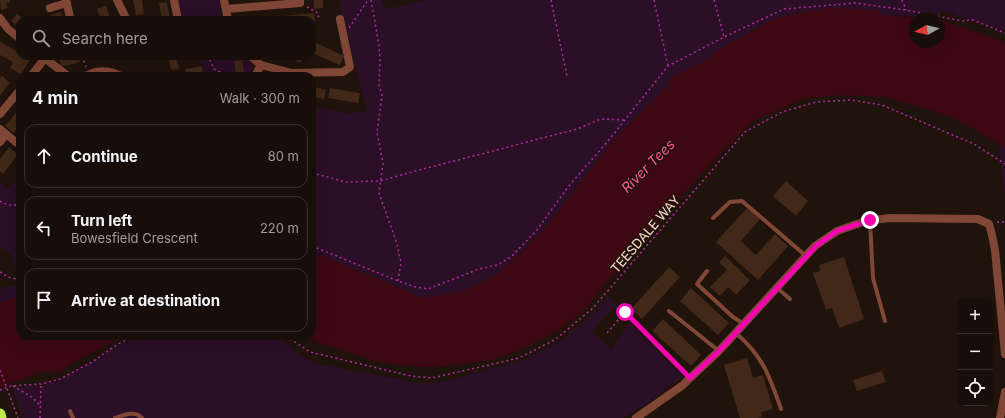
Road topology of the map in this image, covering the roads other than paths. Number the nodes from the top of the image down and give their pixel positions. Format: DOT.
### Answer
graph roads {
  1 [pos="117,0"];
  2 [pos="174,0"];
  3 [pos="224,0"];
  4 [pos="300,1"];
  5 [pos="66,2"];
  6 [pos="50,8"];
  7 [pos="226,9"];
  8 [pos="70,16"];
  9 [pos="125,16"];
  10 [pos="177,16"];
  11 [pos="227,16"];
  12 [pos="0,18"];
  13 [pos="340,19"];
  14 [pos="16,36"];
  15 [pos="42,60"];
  16 [pos="48,60"];
  17 [pos="255,60"];
  18 [pos="261,65"];
  19 [pos="34,72"];
  20 [pos="63,72"];
  21 [pos="100,72"];
  22 [pos="112,72"];
  23 [pos="257,72"];
  24 [pos="288,72"];
  25 [pos="316,73"];
  26 [pos="16,95"];
  27 [pos="0,114"];
  28 [pos="3,132"];
  29 [pos="0,142"];
  30 [pos="16,142"];
  31 [pos="713,218"];
  32 [pos="870,220"];
  33 [pos="806,256"];
  34 [pos="707,271"];
  35 [pos="777,288"];
  36 [pos="790,299"];
  37 [pos="670,311"];
  38 [pos="885,321"];
  39 [pos="744,324"];
  40 [pos="735,333"];
  41 [pos="719,351"];
  42 [pos="1005,354"];
  43 [pos="1005,392"];
  44 [pos="781,409"];
  45 [pos="70,411"];
  46 [pos="0,414"];
  47 [pos="2,418"];
  48 [pos="73,418"];
  49 [pos="115,418"];
  50 [pos="142,418"];
  51 [pos="636,418"];
  52 [pos="1000,418"];
  1 -- 9 [label="street"];
  2 -- 10 [label="street"];
  3 -- 7 [label="street"];
  4 -- 7 [label="street"];
  5 -- 6 [label="street"];
  5 -- 8 [label="street"];
  7 -- 11 [label="street"];
  12 -- 14 [label="street"];
  13 -- 25 [label="street"];
  15 -- 19 [label="street"];
  16 -- 20 [label="street"];
  17 -- 18 [label="street"];
  18 -- 23 [label="street"];
  18 -- 24 [label="street"];
  21 -- 22 [label="street"];
  26 -- 27 [label="street"];
  28 -- 29 [label="street"];
  28 -- 30 [label="street"];
  31 -- 33 [label="lane"];
  32 -- 33 [label="street"];
  32 -- 38 [label="lane"];
  32 -- 42 [label="street"];
  33 -- 35 [label="street"];
  34 -- 39 [label="lane"];
  35 -- 36 [label="lane"];
  35 -- 39 [label="street"];
  37 -- 41 [label="lane"];
  39 -- 40 [label="street"];
  40 -- 41 [label="street"];
  40 -- 44 [label="lane"];
  41 -- 51 [label="street"];
  43 -- 52 [label="street"];
  45 -- 48 [label="lane"];
  46 -- 47 [label="highway"];
  49 -- 50 [label="lane"];
}
